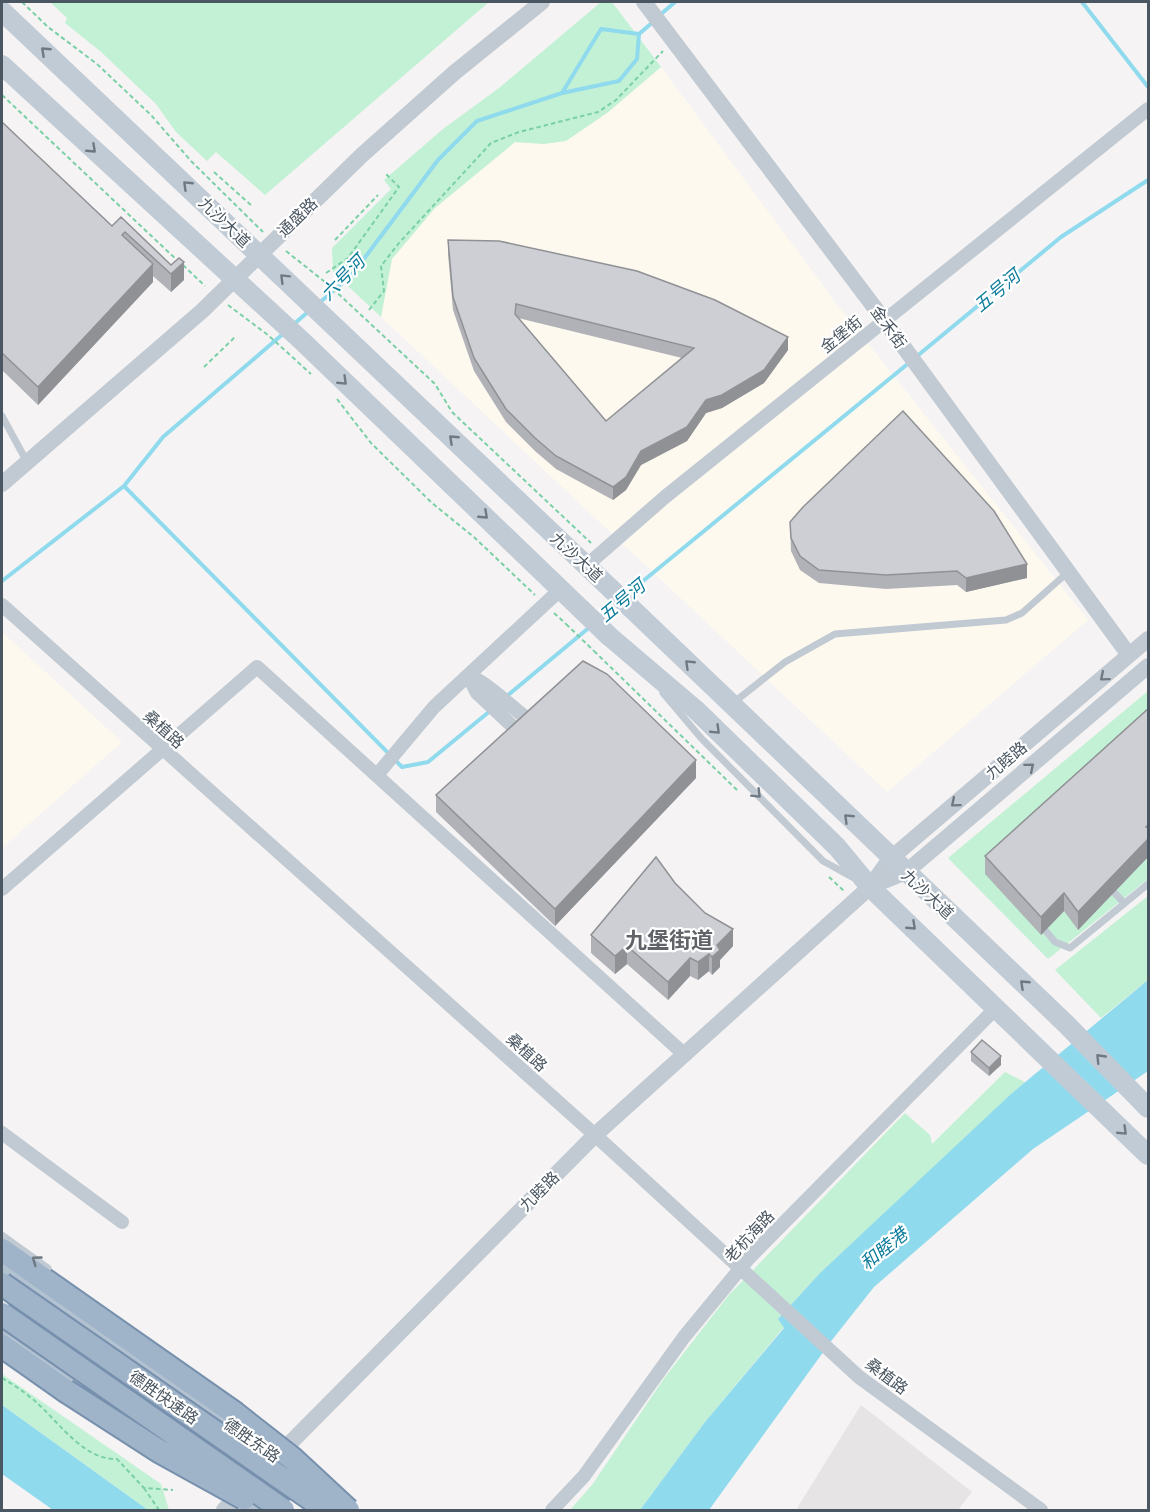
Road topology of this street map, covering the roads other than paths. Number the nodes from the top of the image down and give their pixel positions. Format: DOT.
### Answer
graph roads {
  1 [pos="542,2"];
  2 [pos="647,5"];
  3 [pos="2,11"];
  4 [pos="2,65"];
  5 [pos="1145,112"];
  6 [pos="266,248"];
  7 [pos="233,281"];
  8 [pos="884,320"];
  9 [pos="2,416"];
  10 [pos="27,462"];
  11 [pos="2,484"];
  12 [pos="586,566"];
  13 [pos="1068,573"];
  14 [pos="561,589"];
  15 [pos="2,605"];
  16 [pos="1149,639"];
  17 [pos="1129,655"];
  18 [pos="1149,666"];
  19 [pos="468,675"];
  20 [pos="731,705"];
  21 [pos="505,710"];
  22 [pos="568,734"];
  23 [pos="554,740"];
  24 [pos="162,749"];
  25 [pos="541,758"];
  26 [pos="532,774"];
  27 [pos="377,775"];
  28 [pos="890,859"];
  29 [pos="906,872"];
  30 [pos="1149,884"];
  31 [pos="870,886"];
  32 [pos="2,889"];
  33 [pos="1111,889"];
  34 [pos="1124,903"];
  35 [pos="1034,916"];
  36 [pos="997,1007"];
  37 [pos="685,1055"];
  38 [pos="1149,1108"];
  39 [pos="2,1134"];
  40 [pos="595,1135"];
  41 [pos="1149,1155"];
  42 [pos="122,1222"];
  43 [pos="2,1235"];
  44 [pos="2,1250"];
  45 [pos="2,1266"];
  46 [pos="741,1268"];
  47 [pos="59,1277"];
  48 [pos="2,1284"];
  49 [pos="2,1314"];
  50 [pos="2,1331"];
  51 [pos="136,1333"];
  52 [pos="2,1346"];
  53 [pos="275,1456"];
  54 [pos="237,1506"];
  55 [pos="258,1510"];
  56 [pos="267,1510"];
  57 [pos="284,1510"];
  58 [pos="327,1510"];
  59 [pos="348,1510"];
  60 [pos="354,1510"];
  61 [pos="552,1510"];
  62 [pos="1041,1510"];
  1 -- 6 [label="street, 通盛路"];
  2 -- 8 [label="street, 金禾街"];
  6 -- 3 [label="main road, 九沙大道, one-way"];
  4 -- 7 [label="main road, 九沙大道, one-way"];
  5 -- 8 [label="street, 金堡街"];
  6 -- 7 [label="street, 通盛路"];
  12 -- 6 [label="main road, 九沙大道, one-way"];
  7 -- 10 [label="street, 通盛路"];
  7 -- 14 [label="main road, 九沙大道, one-way"];
  8 -- 12 [label="street, 金堡街"];
  8 -- 13 [label="street, 金禾街"];
  9 -- 10 [label="lane"];
  10 -- 11 [label="street, 通盛路"];
  20 -- 12 [label="main road, 九沙大道, one-way, bridge"];
  13 -- 17 [label="street, 金禾街"];
  13 -- 20 [label="lane"];
  14 -- 19 [label="street"];
  14 -- 31 [label="main road, 九沙大道, one-way, bridge"];
  15 -- 24 [label="street, 桑植路"];
  16 -- 17 [label="street, 九睦路"];
  17 -- 28 [label="street, 九睦路, one-way"];
  29 -- 18 [label="street, 九睦路, one-way"];
  19 -- 21 [label="street"];
  19 -- 27 [label="street"];
  28 -- 20 [label="main road, 九沙大道, one-way"];
  21 -- 23 [label="street"];
  21 -- 25 [label="street"];
  22 -- 23 [label="street"];
  23 -- 25 [label="street"];
  24 -- 27 [label="street"];
  24 -- 32 [label="street"];
  24 -- 40 [label="street, 桑植路"];
  25 -- 26 [label="street"];
  27 -- 37 [label="street"];
  28 -- 29 [label="main road, 九沙大道"];
  28 -- 31 [label="street, 九睦路"];
  29 -- 31 [label="street, 九睦路"];
  38 -- 29 [label="main road, 九沙大道, one-way"];
  30 -- 34 [label="lane"];
  31 -- 36 [label="main road, 九沙大道, one-way"];
  31 -- 37 [label="street, 九睦路"];
  33 -- 34 [label="lane"];
  34 -- 35 [label="lane"];
  36 -- 41 [label="main road, 九沙大道, one-way"];
  36 -- 46 [label="street, 老杭海路"];
  37 -- 40 [label="street, 九睦路"];
  39 -- 42 [label="street"];
  40 -- 46 [label="street, 桑植路"];
  40 -- 53 [label="street, 九睦路"];
  47 -- 43 [label="lane, one-way"];
  44 -- 59 [label="highway, bridge"];
  45 -- 53 [label="main road, 德胜东路"];
  46 -- 61 [label="street, 老杭海路"];
  46 -- 62 [label="street, 桑植路"];
  48 -- 58 [label="highway, 德胜快速路, bridge"];
  49 -- 57 [label="highway, 德胜快速路, bridge"];
  50 -- 54 [label="main road"];
  51 -- 53 [label="lane"];
  52 -- 56 [label="highway, bridge"];
  53 -- 54 [label="street, 九睦路"];
  53 -- 60 [label="main road, 德胜东路"];
  54 -- 55 [label="main road"];
}
